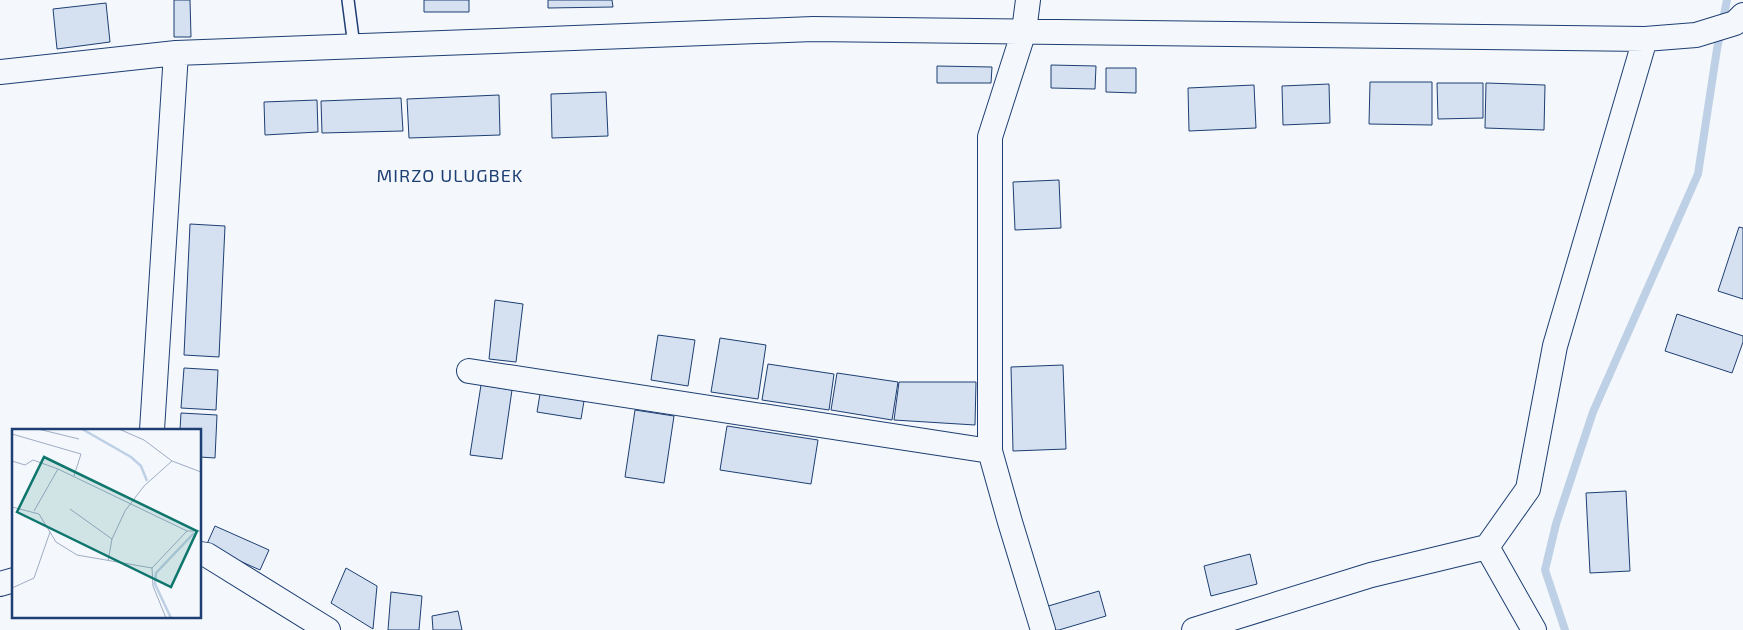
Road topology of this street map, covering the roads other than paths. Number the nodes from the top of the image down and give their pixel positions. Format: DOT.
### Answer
graph roads {
  1 [pos="348,0"];
  2 [pos="1028,0"];
  3 [pos="1739,19"];
  4 [pos="1024,31"];
  5 [pos="1645,38"];
  6 [pos="354,46"];
  7 [pos="176,53"];
  8 [pos="0,72"];
  9 [pos="469,371"];
  10 [pos="152,429"];
  11 [pos="990,450"];
  12 [pos="1487,547"];
  13 [pos="201,554"];
  14 [pos="328,630"];
  15 [pos="1043,630"];
  16 [pos="1194,630"];
  17 [pos="1534,630"];
  1 -- 6 [label="lane"];
  2 -- 4 [label="street"];
  3 -- 5 [label="street"];
  4 -- 5 [label="street"];
  4 -- 6 [label="street"];
  4 -- 11 [label="street"];
  5 -- 12 [label="street"];
  6 -- 7 [label="street"];
  7 -- 8 [label="street"];
  7 -- 10 [label="street"];
  9 -- 11 [label="street"];
  11 -- 15 [label="street"];
  12 -- 16 [label="street"];
  12 -- 17 [label="street"];
  13 -- 14 [label="street"];
}
